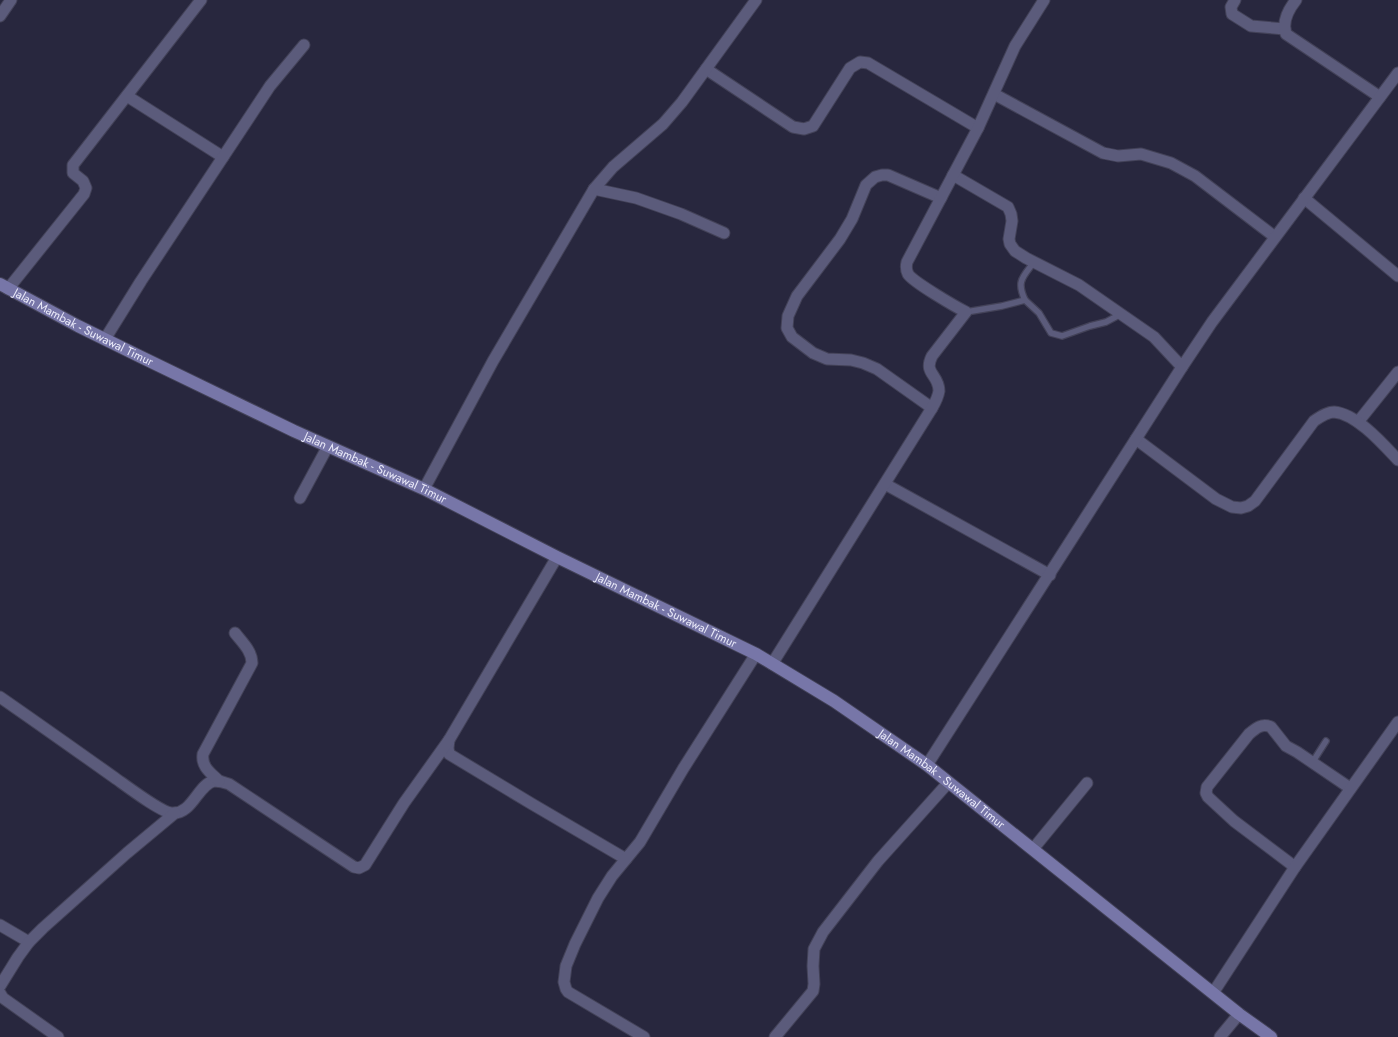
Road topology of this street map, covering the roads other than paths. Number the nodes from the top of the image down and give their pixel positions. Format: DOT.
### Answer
graph roads {
  1 [pos="11,0"];
  2 [pos="201,0"];
  3 [pos="756,0"];
  4 [pos="1044,0"];
  5 [pos="1235,0"];
  6 [pos="1296,0"];
  7 [pos="0,16"];
  8 [pos="1285,29"];
  9 [pos="304,44"];
  10 [pos="706,69"];
  11 [pos="1398,73"];
  12 [pos="994,94"];
  13 [pos="127,96"];
  14 [pos="1380,96"];
  15 [pos="978,128"];
  16 [pos="223,157"];
  17 [pos="953,175"];
  18 [pos="594,189"];
  19 [pos="941,198"];
  20 [pos="1304,198"];
  21 [pos="724,233"];
  22 [pos="1275,237"];
  23 [pos="1034,262"];
  24 [pos="1398,276"];
  25 [pos="4,286"];
  26 [pos="1025,300"];
  27 [pos="966,312"];
  28 [pos="1121,314"];
  29 [pos="104,339"];
  30 [pos="1182,367"];
  31 [pos="1398,372"];
  32 [pos="932,408"];
  33 [pos="1358,422"];
  34 [pos="1136,439"];
  35 [pos="328,446"];
  36 [pos="1398,460"];
  37 [pos="885,484"];
  38 [pos="424,489"];
  39 [pos="300,498"];
  40 [pos="557,557"];
  41 [pos="1050,575"];
  42 [pos="235,633"];
  43 [pos="756,654"];
  44 [pos="772,664"];
  45 [pos="0,698"];
  46 [pos="1398,722"];
  47 [pos="449,740"];
  48 [pos="1326,741"];
  49 [pos="1312,762"];
  50 [pos="927,765"];
  51 [pos="218,781"];
  52 [pos="948,782"];
  53 [pos="1087,782"];
  54 [pos="1350,788"];
  55 [pos="175,814"];
  56 [pos="1033,848"];
  57 [pos="626,859"];
  58 [pos="1295,867"];
  59 [pos="0,925"];
  60 [pos="29,942"];
  61 [pos="0,986"];
  62 [pos="0,993"];
  63 [pos="1213,993"];
  64 [pos="1239,1014"];
  65 [pos="58,1037"];
  66 [pos="644,1037"];
  67 [pos="775,1037"];
  68 [pos="1220,1037"];
  69 [pos="1271,1037"];
  1 -- 7 [label="street"];
  2 -- 13 [label="street"];
  3 -- 10 [label="street"];
  4 -- 12 [label="street"];
  5 -- 8 [label="street"];
  6 -- 8 [label="street"];
  8 -- 14 [label="street"];
  9 -- 16 [label="street"];
  10 -- 15 [label="street"];
  10 -- 18 [label="street"];
  11 -- 14 [label="street"];
  12 -- 15 [label="street"];
  12 -- 22 [label="street"];
  13 -- 16 [label="street"];
  13 -- 25 [label="street"];
  14 -- 20 [label="street"];
  15 -- 17 [label="street"];
  16 -- 29 [label="street"];
  17 -- 19 [label="street"];
  17 -- 23 [label="street"];
  18 -- 21 [label="street"];
  18 -- 38 [label="street"];
  19 -- 27 [label="street"];
  19 -- 32 [label="street"];
  20 -- 22 [label="street"];
  20 -- 24 [label="street"];
  22 -- 30 [label="street"];
  23 -- 26 [label="lane"];
  23 -- 28 [label="street"];
  25 -- 29 [label="street, Jalan Mambak - Suwawal Timur"];
  26 -- 27 [label="lane"];
  26 -- 28 [label="lane"];
  27 -- 32 [label="street"];
  28 -- 30 [label="street"];
  29 -- 35 [label="street, Jalan Mambak - Suwawal Timur"];
  30 -- 34 [label="street"];
  31 -- 33 [label="street"];
  32 -- 37 [label="street"];
  33 -- 34 [label="street"];
  33 -- 36 [label="street"];
  34 -- 41 [label="street"];
  35 -- 38 [label="street, Jalan Mambak - Suwawal Timur"];
  35 -- 39 [label="street"];
  37 -- 41 [label="street"];
  37 -- 44 [label="street"];
  38 -- 40 [label="street, Jalan Mambak - Suwawal Timur"];
  40 -- 43 [label="street, Jalan Mambak - Suwawal Timur"];
  40 -- 47 [label="street"];
  41 -- 50 [label="street"];
  42 -- 51 [label="street"];
  43 -- 44 [label="street, Jalan Mambak - Suwawal Timur"];
  43 -- 57 [label="street"];
  44 -- 50 [label="street, Jalan Mambak - Suwawal Timur"];
  45 -- 55 [label="street"];
  46 -- 54 [label="street"];
  47 -- 51 [label="street"];
  47 -- 57 [label="street"];
  48 -- 49 [label="lane"];
  49 -- 54 [label="street"];
  49 -- 58 [label="street"];
  50 -- 52 [label="street, Jalan Mambak - Suwawal Timur"];
  51 -- 55 [label="street"];
  52 -- 56 [label="street, Jalan Mambak - Suwawal Timur"];
  52 -- 67 [label="street"];
  53 -- 56 [label="street"];
  54 -- 58 [label="street"];
  55 -- 60 [label="street"];
  56 -- 63 [label="street, Jalan Mambak - Suwawal Timur"];
  57 -- 66 [label="street"];
  58 -- 63 [label="street"];
  59 -- 60 [label="street"];
  60 -- 61 [label="street"];
  62 -- 65 [label="street"];
  63 -- 64 [label="street, Jalan Mambak - Suwawal Timur"];
  64 -- 68 [label="street"];
  64 -- 69 [label="street, Jalan Mambak - Suwawal Timur"];
}
